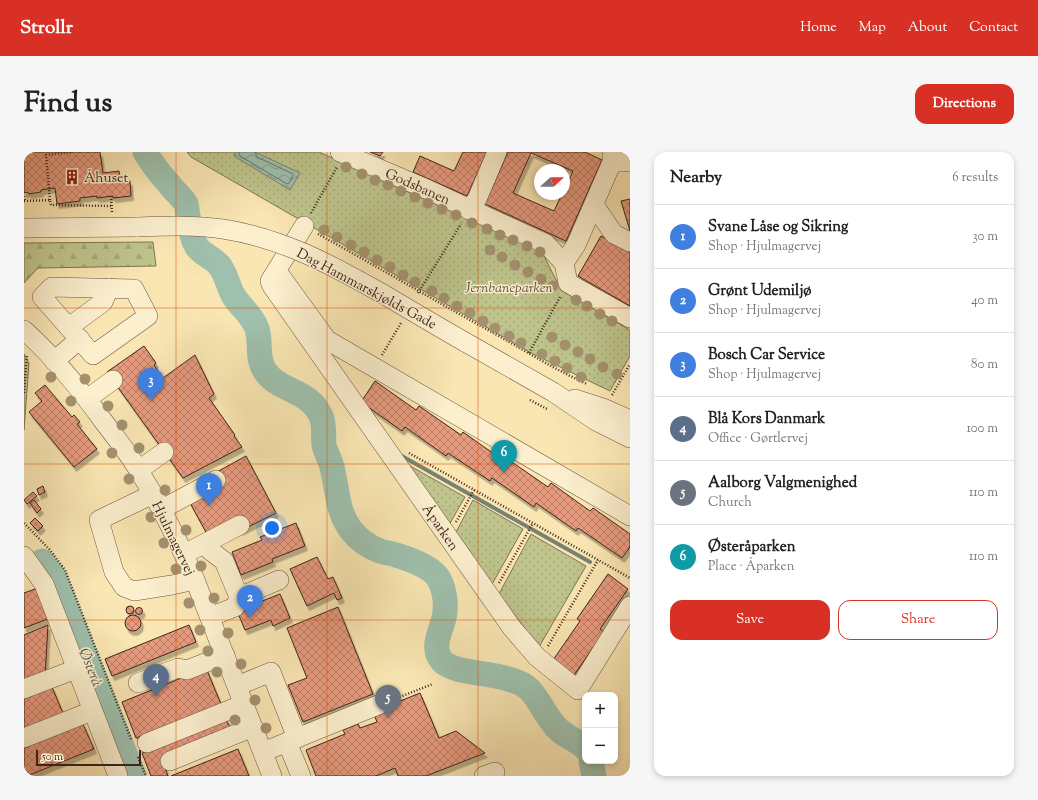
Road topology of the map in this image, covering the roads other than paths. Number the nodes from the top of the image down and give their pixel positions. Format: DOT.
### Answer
graph roads {
  1 [pos="497,152"];
  2 [pos="343,153"];
  3 [pos="618,158"];
  4 [pos="594,205"];
  5 [pos="469,210"];
  6 [pos="304,226"];
  7 [pos="24,228"];
  8 [pos="630,242"];
  9 [pos="564,263"];
  10 [pos="277,271"];
  11 [pos="109,288"];
  12 [pos="630,318"];
  13 [pos="74,333"];
  14 [pos="28,334"];
  15 [pos="54,361"];
  16 [pos="113,380"];
  17 [pos="553,392"];
  18 [pos="87,399"];
  19 [pos="630,420"];
  20 [pos="630,438"];
  21 [pos="164,452"];
  22 [pos="139,470"];
  23 [pos="216,480"];
  24 [pos="158,501"];
  25 [pos="630,516"];
  26 [pos="240,525"];
  27 [pos="203,545"];
  28 [pos="184,554"];
  29 [pos="24,556"];
  30 [pos="195,580"];
  31 [pos="279,580"];
  32 [pos="239,597"];
  33 [pos="630,606"];
  34 [pos="210,617"];
  35 [pos="225,655"];
  36 [pos="76,670"];
  37 [pos="138,684"];
  38 [pos="237,686"];
  39 [pos="24,689"];
  40 [pos="383,703"];
  41 [pos="244,704"];
  42 [pos="92,712"];
  43 [pos="253,728"];
  44 [pos="24,738"];
  45 [pos="292,740"];
  46 [pos="138,746"];
  47 [pos="263,752"];
  48 [pos="170,760"];
  49 [pos="112,774"];
  50 [pos="272,776"];
  51 [pos="301,776"];
  1 -- 5 [label="street"];
  2 -- 5 [label="street, Godsbanen"];
  3 -- 4 [label="street"];
  4 -- 8 [label="street"];
  4 -- 9 [label="street"];
  5 -- 9 [label="street, Godsbanen"];
  6 -- 10 [label="street, Åparken"];
  7 -- 17 [label="street, Dag Hammarskjølds Gade, bridge"];
  9 -- 12 [label="street"];
  10 -- 25 [label="street"];
  10 -- 33 [label="street, Åparken"];
  11 -- 13 [label="street"];
  11 -- 13 [label="street"];
  11 -- 13 [label="street"];
  13 -- 15 [label="street"];
  14 -- 15 [label="street, Hjulmagervej"];
  15 -- 18 [label="street, Hjulmagervej"];
  16 -- 18 [label="street"];
  17 -- 19 [label="street, Dag Hammarskjølds Gade"];
  17 -- 20 [label="street, Dag Hammarskjølds Gade"];
  18 -- 22 [label="street, Hjulmagervej"];
  21 -- 22 [label="street"];
  22 -- 24 [label="street, Hjulmagervej"];
  23 -- 24 [label="street"];
  24 -- 28 [label="street, Hjulmagervej"];
  24 -- 30 [label="street"];
  26 -- 27 [label="street"];
  27 -- 28 [label="street"];
  27 -- 32 [label="street"];
  28 -- 30 [label="street, Hjulmagervej"];
  29 -- 36 [label="street"];
  30 -- 34 [label="street, Hjulmagervej"];
  31 -- 32 [label="street"];
  32 -- 34 [label="street"];
  34 -- 35 [label="street, Hjulmagervej"];
  35 -- 37 [label="street"];
  35 -- 38 [label="street, Hjulmagervej"];
  36 -- 39 [label="street"];
  36 -- 42 [label="street"];
  38 -- 41 [label="street, Hjulmagervej"];
  38 -- 45 [label="street"];
  40 -- 45 [label="street"];
  41 -- 43 [label="street, Hjulmagervej"];
  41 -- 46 [label="street"];
  42 -- 44 [label="street"];
  42 -- 49 [label="street"];
  43 -- 47 [label="street, Hjulmagervej"];
  43 -- 48 [label="street"];
  45 -- 47 [label="street"];
  45 -- 51 [label="street"];
  47 -- 50 [label="street, Hjulmagervej"];
}
